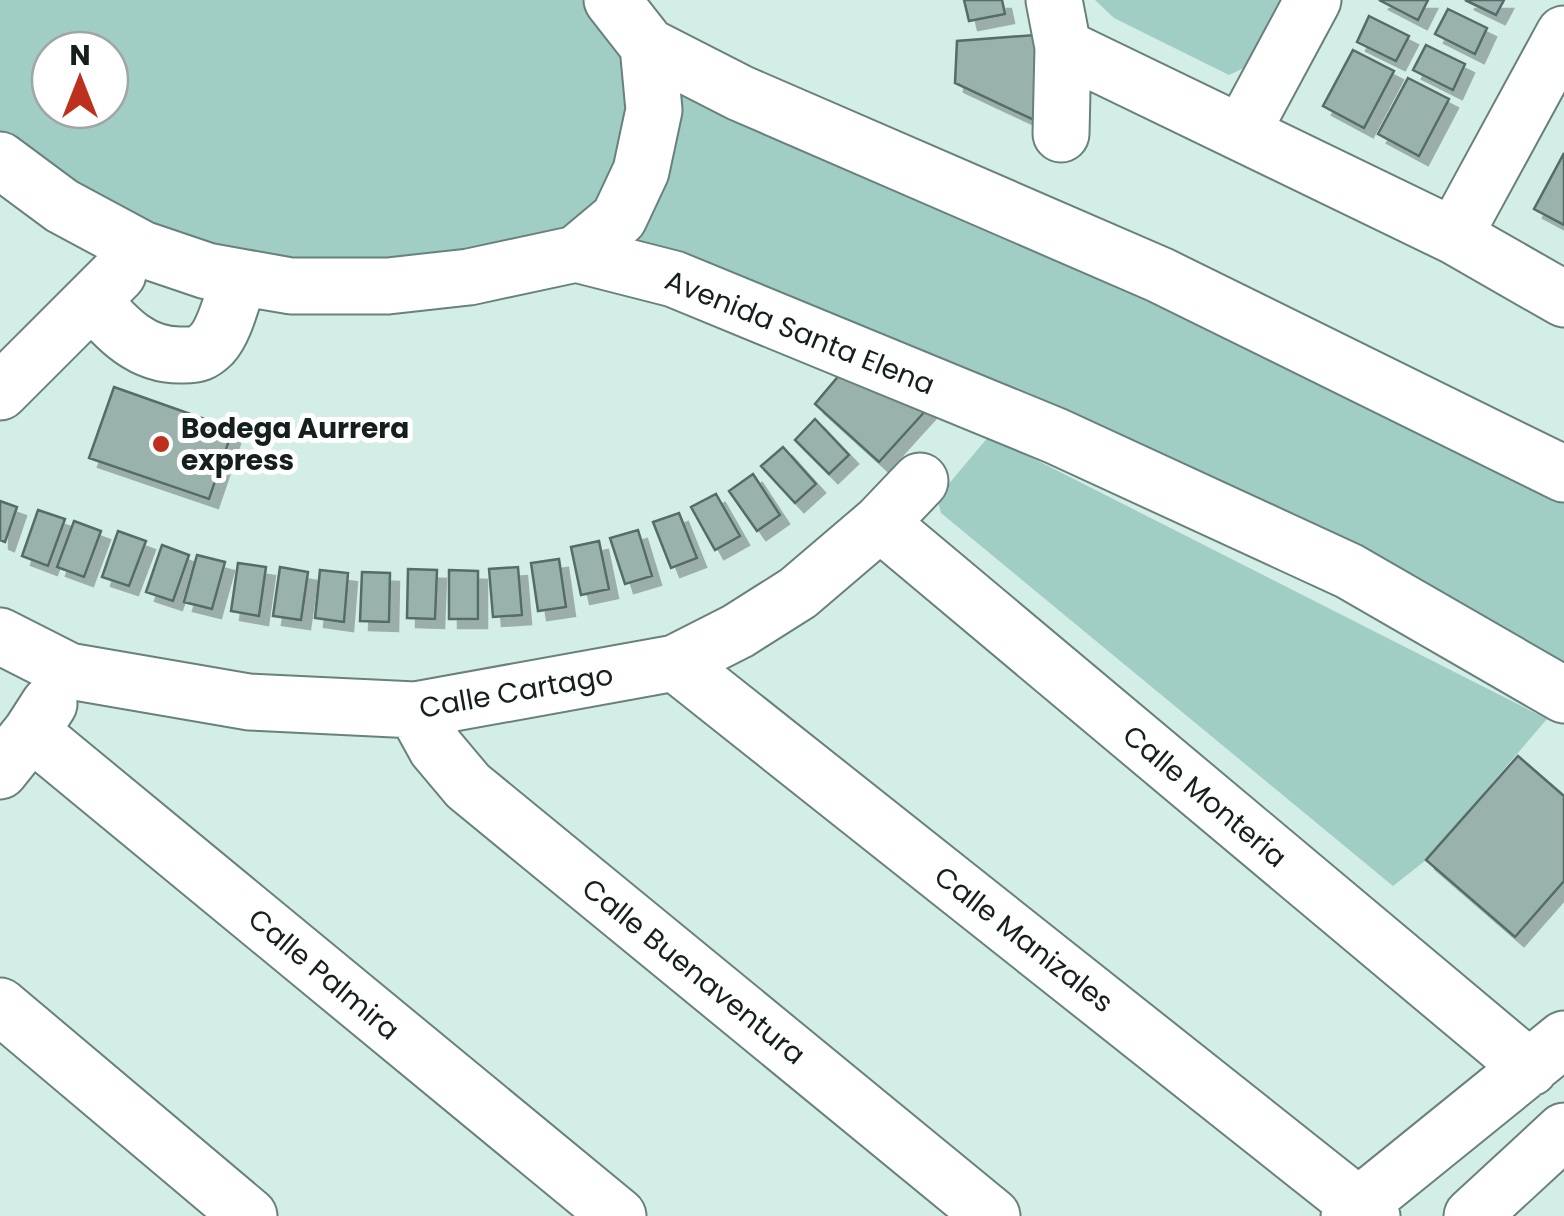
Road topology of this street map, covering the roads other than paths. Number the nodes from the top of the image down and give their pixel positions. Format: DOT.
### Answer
graph roads {
  1 [pos="612,0"];
  2 [pos="1313,0"];
  3 [pos="1058,24"];
  4 [pos="1564,34"];
  5 [pos="648,46"];
  6 [pos="1242,132"];
  7 [pos="1061,134"];
  8 [pos="0,160"];
  9 [pos="1454,236"];
  10 [pos="142,249"];
  11 [pos="576,254"];
  12 [pos="240,277"];
  13 [pos="1564,299"];
  14 [pos="92,300"];
  15 [pos="0,392"];
  16 [pos="1564,474"];
  17 [pos="920,481"];
  18 [pos="880,523"];
  19 [pos="0,636"];
  20 [pos="675,663"];
  21 [pos="69,671"];
  22 [pos="1564,695"];
  23 [pos="415,710"];
  24 [pos="16,752"];
  25 [pos="0,1006"];
  26 [pos="1547,1054"];
  27 [pos="1564,1131"];
  28 [pos="1360,1212"];
  29 [pos="249,1216"];
  30 [pos="618,1216"];
  31 [pos="992,1216"];
  32 [pos="1472,1216"];
  1 -- 5 [label="street"];
  2 -- 6 [label="street"];
  3 -- 6 [label="street"];
  3 -- 7 [label="street"];
  4 -- 9 [label="street"];
  5 -- 11 [label="street"];
  5 -- 16 [label="street"];
  6 -- 9 [label="street"];
  8 -- 10 [label="street, Avenida Santa Elena"];
  9 -- 13 [label="street"];
  10 -- 12 [label="street, Avenida Santa Elena"];
  10 -- 14 [label="street"];
  11 -- 12 [label="street, Avenida Santa Elena"];
  11 -- 22 [label="street, Avenida Santa Elena"];
  12 -- 14 [label="street"];
  14 -- 15 [label="street"];
  17 -- 18 [label="street, Calle Cartago"];
  18 -- 20 [label="street, Calle Cartago"];
  18 -- 26 [label="street, Calle Monteria"];
  19 -- 21 [label="street, Calle Cartago"];
  20 -- 23 [label="street, Calle Cartago"];
  20 -- 28 [label="street, Calle Manizales"];
  21 -- 23 [label="street, Calle Cartago"];
  21 -- 24 [label="street"];
  23 -- 31 [label="street, Calle Buenaventura"];
  24 -- 30 [label="street, Calle Palmira"];
  25 -- 29 [label="street"];
  26 -- 28 [label="street"];
  27 -- 32 [label="street"];
}
